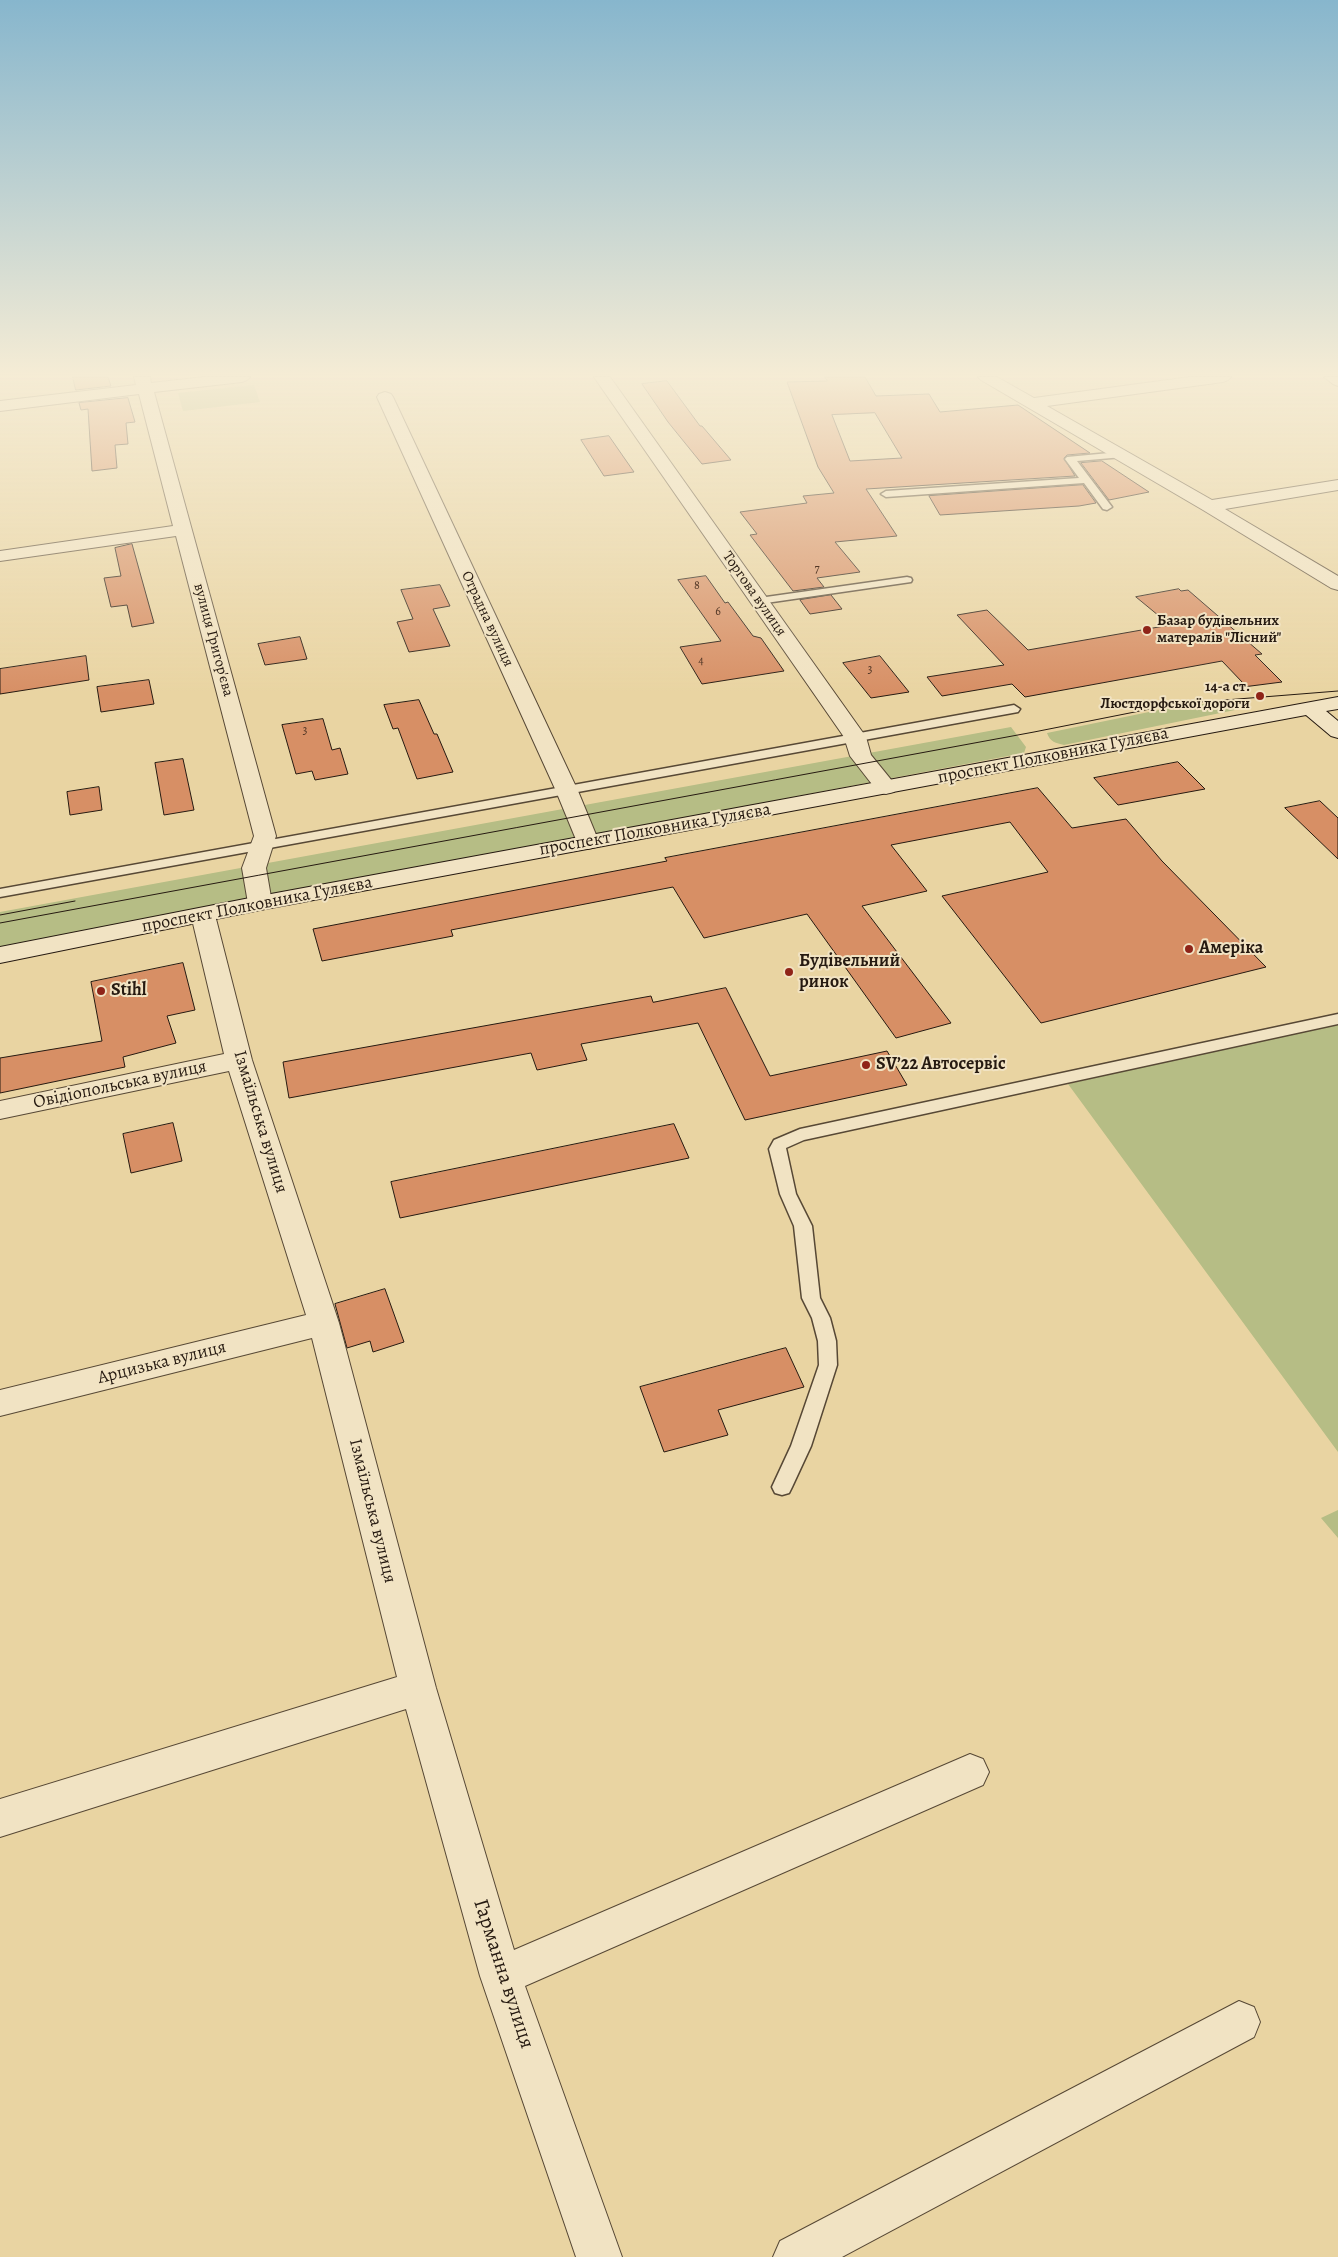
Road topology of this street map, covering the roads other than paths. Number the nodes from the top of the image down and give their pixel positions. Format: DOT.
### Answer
graph roads {
  1 [pos="170,482"];
  2 [pos="424,482"];
  3 [pos="676,482"];
  4 [pos="1054,482"];
  5 [pos="1089,482"];
  6 [pos="1167,482"];
  7 [pos="1338,485"];
  8 [pos="886,494"];
  9 [pos="1208,506"];
  10 [pos="1107,507"];
  11 [pos="183,530"];
  12 [pos="0,556"];
  13 [pos="907,580"];
  14 [pos="1338,584"];
  15 [pos="759,601"];
  16 [pos="1338,703"];
  17 [pos="1310,708"];
  18 [pos="1014,709"];
  19 [pos="1338,732"];
  20 [pos="854,737"];
  21 [pos="886,788"];
  22 [pos="567,791"];
  23 [pos="588,842"];
  24 [pos="262,846"];
  25 [pos="0,893"];
  26 [pos="260,904"];
  27 [pos="203,915"];
  28 [pos="0,955"];
  29 [pos="1338,1019"];
  30 [pos="239,1060"];
  31 [pos="0,1110"];
  32 [pos="324,1323"];
  33 [pos="0,1403"];
  34 [pos="782,1487"];
  35 [pos="418,1688"];
  36 [pos="970,1772"];
  37 [pos="0,1818"];
  38 [pos="501,1976"];
  39 [pos="1239,2022"];
  40 [pos="599,2257"];
  41 [pos="796,2257"];
  1 -- 11 [label="street, вулиця Григор'єва"];
  2 -- 22 [label="street, Отрадна вулиця"];
  3 -- 15 [label="street, Торгова вулиця"];
  4 -- 8 [label="lane"];
  5 -- 10 [label="lane"];
  6 -- 9 [label="street"];
  7 -- 9 [label="street"];
  9 -- 14 [label="street"];
  11 -- 12 [label="street"];
  11 -- 24 [label="street, вулиця Григор'єва"];
  13 -- 15 [label="lane"];
  15 -- 20 [label="street, Торгова вулиця"];
  16 -- 17 [label="street, проспект Полковника Гуляєва"];
  17 -- 19 [label="street"];
  17 -- 21 [label="street, проспект Полковника Гуляєва"];
  18 -- 20 [label="lane"];
  20 -- 21 [label="street, Торгова вулиця"];
  20 -- 22 [label="lane"];
  21 -- 23 [label="street, проспект Полковника Гуляєва"];
  22 -- 23 [label="street, Отрадна вулиця"];
  22 -- 24 [label="lane"];
  23 -- 26 [label="street, проспект Полковника Гуляєва"];
  24 -- 25 [label="lane"];
  24 -- 26 [label="street, вулиця Григор'єва"];
  26 -- 27 [label="street, проспект Полковника Гуляєва"];
  27 -- 28 [label="street, проспект Полковника Гуляєва"];
  27 -- 30 [label="street, Ізмаїльська вулиця"];
  29 -- 34 [label="lane"];
  30 -- 31 [label="street, Овідіопольська вулиця"];
  30 -- 32 [label="street, Ізмаїльська вулиця"];
  32 -- 33 [label="street, Арцизька вулиця"];
  32 -- 35 [label="street, Ізмаїльська вулиця"];
  35 -- 37 [label="street"];
  35 -- 38 [label="street, Гарманна вулиця"];
  36 -- 38 [label="street"];
  38 -- 40 [label="street, Гарманна вулиця"];
  39 -- 41 [label="street"];
}
